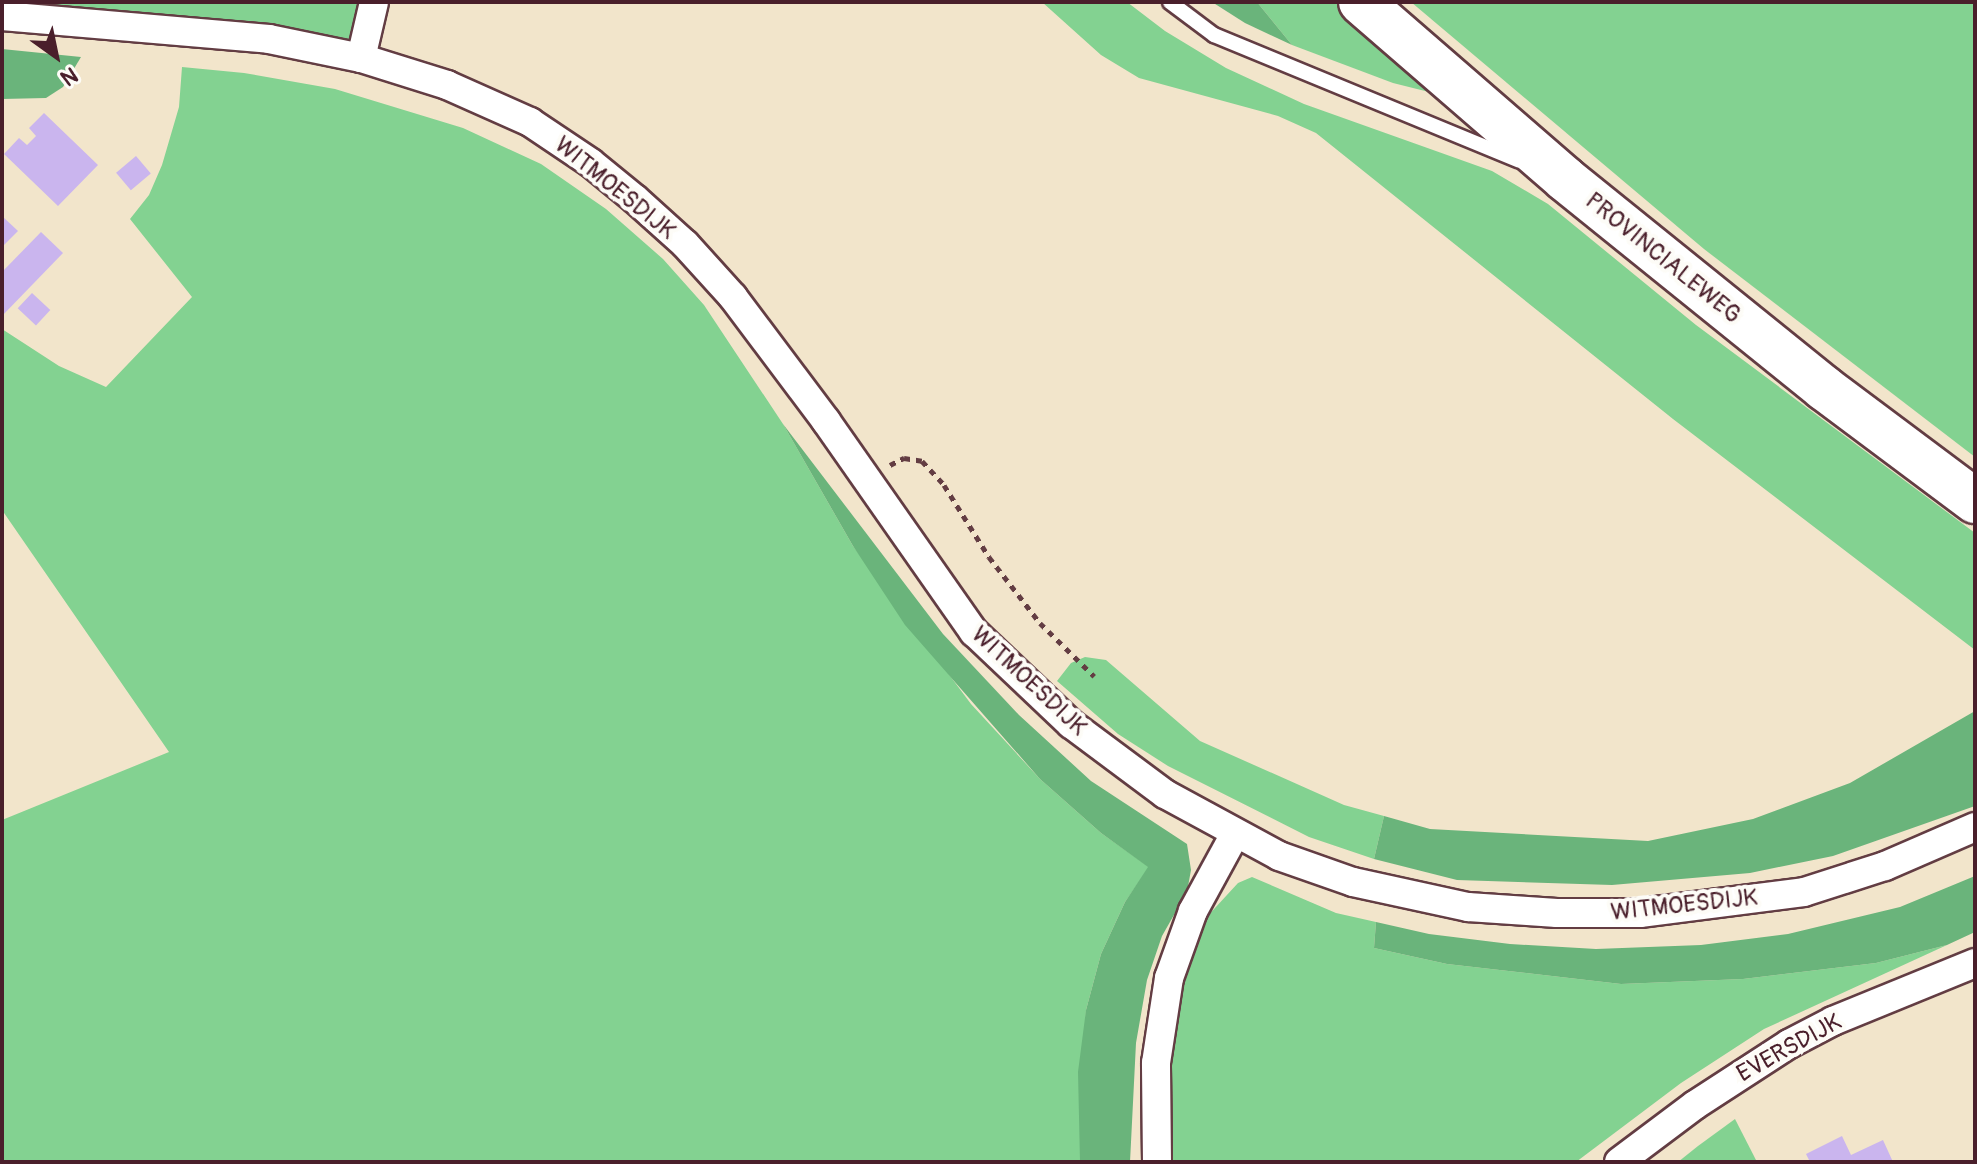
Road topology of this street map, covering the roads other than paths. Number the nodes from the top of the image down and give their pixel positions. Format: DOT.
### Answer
graph roads {
  1 [pos="374,2"];
  2 [pos="1170,2"];
  3 [pos="1361,2"];
  4 [pos="2,16"];
  5 [pos="361,58"];
  6 [pos="1565,179"];
  7 [pos="1975,501"];
  8 [pos="1975,827"];
  9 [pos="1235,834"];
  10 [pos="1975,963"];
  11 [pos="1157,1162"];
  12 [pos="1619,1162"];
  1 -- 5 [label="street"];
  2 -- 6 [label="lane"];
  3 -- 6 [label="main road, PROVINCIALEWEG"];
  4 -- 5 [label="street, WITMOESDIJK"];
  5 -- 9 [label="street, WITMOESDIJK"];
  6 -- 7 [label="main road, PROVINCIALEWEG"];
  8 -- 9 [label="street, WITMOESDIJK"];
  9 -- 11 [label="street"];
  10 -- 12 [label="street, EVERSDIJK"];
}
